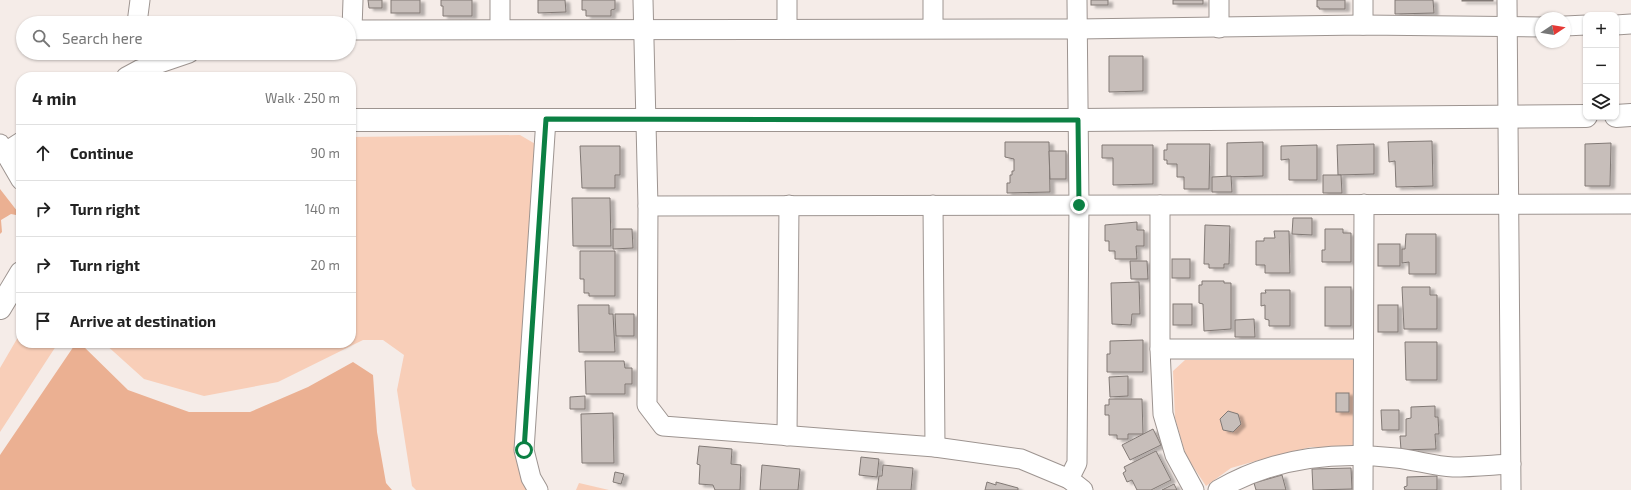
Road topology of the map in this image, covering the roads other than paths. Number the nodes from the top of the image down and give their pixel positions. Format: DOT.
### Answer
graph roads {
  1 [pos="140,0"];
  2 [pos="353,0"];
  3 [pos="500,0"];
  4 [pos="643,0"];
  5 [pos="787,0"];
  6 [pos="933,0"];
  7 [pos="1077,0"];
  8 [pos="1219,0"];
  9 [pos="1363,0"];
  10 [pos="1508,0"];
  11 [pos="138,16"];
  12 [pos="352,16"];
  13 [pos="1631,24"];
  14 [pos="1363,25"];
  15 [pos="1583,25"];
  16 [pos="1619,25"];
  17 [pos="1571,26"];
  18 [pos="1535,27"];
  19 [pos="933,28"];
  20 [pos="1219,28"];
  21 [pos="1508,28"];
  22 [pos="500,29"];
  23 [pos="787,29"];
  24 [pos="1077,29"];
  25 [pos="356,30"];
  26 [pos="643,31"];
  27 [pos="161,60"];
  28 [pos="133,67"];
  29 [pos="1583,116"];
  30 [pos="1619,116"];
  31 [pos="1631,116"];
  32 [pos="1509,117"];
  33 [pos="546,119"];
  34 [pos="646,119"];
  35 [pos="356,120"];
  36 [pos="1078,120"];
  37 [pos="16,144"];
  38 [pos="2,149"];
  39 [pos="16,172"];
  40 [pos="1364,204"];
  41 [pos="1509,204"];
  42 [pos="1631,204"];
  43 [pos="789,205"];
  44 [pos="933,205"];
  45 [pos="1079,205"];
  46 [pos="1160,205"];
  47 [pos="648,206"];
  48 [pos="16,281"];
  49 [pos="0,308"];
  50 [pos="1160,349"];
  51 [pos="1363,349"];
  52 [pos="787,436"];
  53 [pos="934,447"];
  54 [pos="1362,455"];
  55 [pos="1511,464"];
  56 [pos="1076,485"];
  57 [pos="538,490"];
  58 [pos="1194,490"];
  59 [pos="1218,490"];
  60 [pos="1363,490"];
  61 [pos="1511,490"];
  1 -- 11 [label="street"];
  2 -- 12 [label="street"];
  3 -- 22 [label="street"];
  4 -- 26 [label="street"];
  5 -- 23 [label="street"];
  6 -- 19 [label="street"];
  7 -- 24 [label="street"];
  8 -- 20 [label="street"];
  9 -- 14 [label="street"];
  10 -- 21 [label="street"];
  13 -- 16 [label="street"];
  14 -- 20 [label="street"];
  14 -- 21 [label="street"];
  15 -- 17 [label="street"];
  18 -- 21 [label="street"];
  19 -- 23 [label="street"];
  19 -- 24 [label="street"];
  20 -- 24 [label="street"];
  21 -- 32 [label="street"];
  22 -- 25 [label="street"];
  22 -- 26 [label="street"];
  23 -- 26 [label="street"];
  24 -- 36 [label="street"];
  26 -- 34 [label="street"];
  27 -- 28 [label="street"];
  29 -- 32 [label="street"];
  30 -- 31 [label="street"];
  32 -- 36 [label="street"];
  32 -- 41 [label="street"];
  33 -- 34 [label="street"];
  33 -- 35 [label="street"];
  33 -- 57 [label="street"];
  34 -- 36 [label="street"];
  34 -- 47 [label="street"];
  36 -- 45 [label="street"];
  37 -- 38 [label="street"];
  38 -- 39 [label="street"];
  40 -- 41 [label="street"];
  40 -- 46 [label="street"];
  40 -- 51 [label="street"];
  41 -- 42 [label="street"];
  41 -- 55 [label="street"];
  43 -- 44 [label="street"];
  43 -- 47 [label="street"];
  43 -- 52 [label="street"];
  44 -- 45 [label="street"];
  44 -- 53 [label="street"];
  45 -- 46 [label="street"];
  45 -- 56 [label="street"];
  46 -- 50 [label="street"];
  47 -- 52 [label="street"];
  48 -- 49 [label="street"];
  50 -- 51 [label="street"];
  50 -- 58 [label="street"];
  51 -- 54 [label="street"];
  52 -- 53 [label="street"];
  53 -- 56 [label="street"];
  54 -- 55 [label="street"];
  54 -- 59 [label="street"];
  54 -- 60 [label="street"];
  55 -- 61 [label="street"];
}
